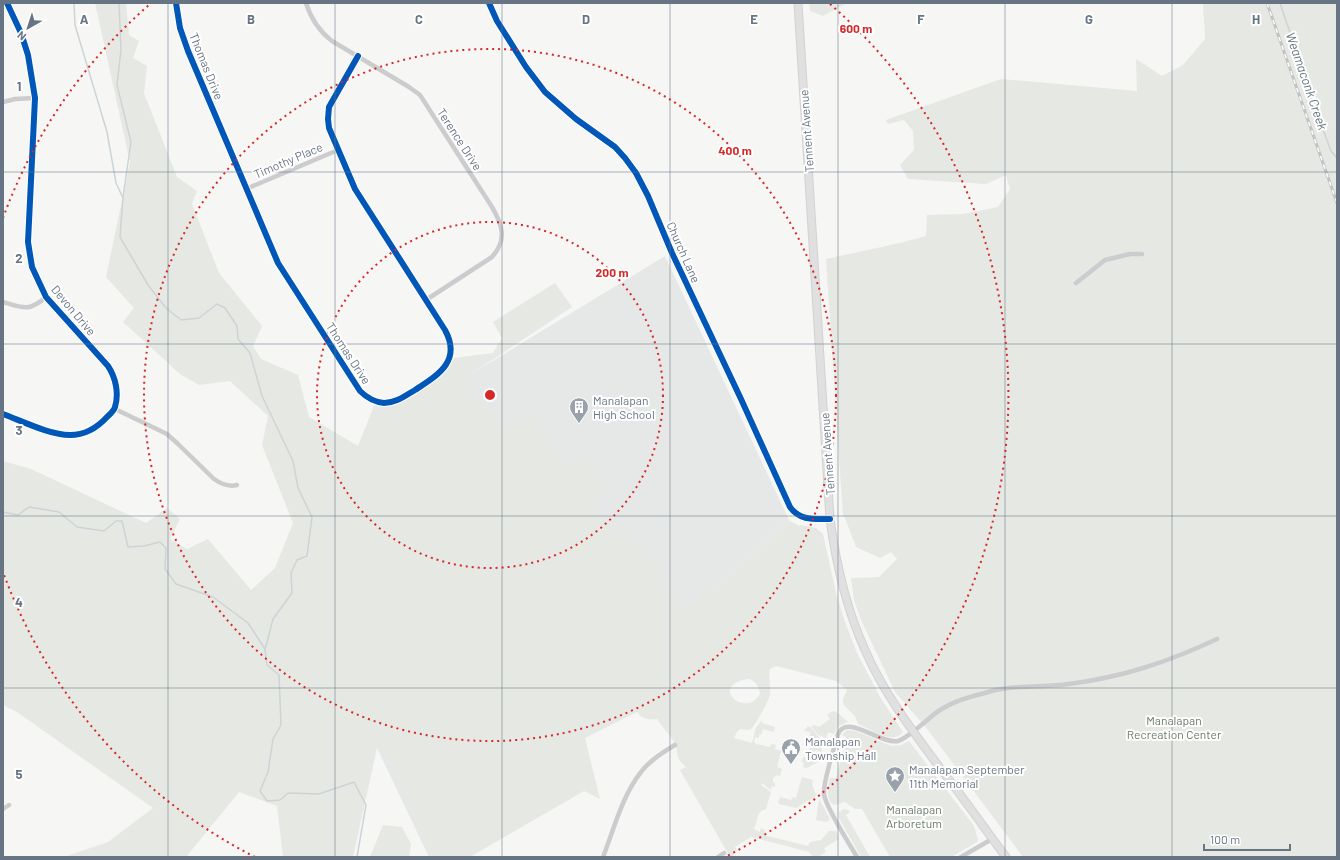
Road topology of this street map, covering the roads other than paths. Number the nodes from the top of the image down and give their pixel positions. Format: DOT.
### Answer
graph roads {
  1 [pos="7,3"];
  2 [pos="176,3"];
  3 [pos="306,3"];
  4 [pos="489,3"];
  5 [pos="798,3"];
  6 [pos="358,56"];
  7 [pos="35,98"];
  8 [pos="3,102"];
  9 [pos="338,150"];
  10 [pos="246,189"];
  11 [pos="1142,254"];
  12 [pos="1076,283"];
  13 [pos="46,297"];
  14 [pos="426,300"];
  15 [pos="3,302"];
  16 [pos="115,409"];
  17 [pos="3,414"];
  18 [pos="237,485"];
  19 [pos="830,519"];
  20 [pos="1217,639"];
  21 [pos="914,731"];
  22 [pos="675,744"];
  23 [pos="9,805"];
  24 [pos="3,809"];
  25 [pos="992,838"];
  26 [pos="724,853"];
  27 [pos="603,857"];
  28 [pos="718,857"];
  29 [pos="857,857"];
  30 [pos="961,857"];
  31 [pos="1006,857"];
  1 -- 7 [label="street, Devon Drive"];
  2 -- 10 [label="street, Thomas Drive"];
  3 -- 6 [label="street, Terence Drive"];
  4 -- 19 [label="street, Church Lane"];
  5 -- 19 [label="main road, Tennent Avenue"];
  6 -- 9 [label="street, Thomas Drive"];
  6 -- 14 [label="street, Terence Drive"];
  7 -- 8 [label="street"];
  7 -- 13 [label="street, Devon Drive"];
  9 -- 10 [label="street, Timothy Place"];
  9 -- 14 [label="street, Thomas Drive"];
  10 -- 14 [label="street, Thomas Drive"];
  11 -- 12 [label="street"];
  13 -- 15 [label="street"];
  13 -- 16 [label="street, Devon Drive"];
  16 -- 17 [label="street"];
  16 -- 18 [label="street"];
  19 -- 21 [label="main road, Tennent Avenue"];
  20 -- 21 [label="street"];
  21 -- 25 [label="main road, Tennent Avenue"];
  21 -- 29 [label="street"];
  22 -- 27 [label="street"];
  23 -- 24 [label="street"];
  25 -- 30 [label="street"];
  25 -- 31 [label="main road, Tennent Avenue"];
  26 -- 28 [label="street"];
}
